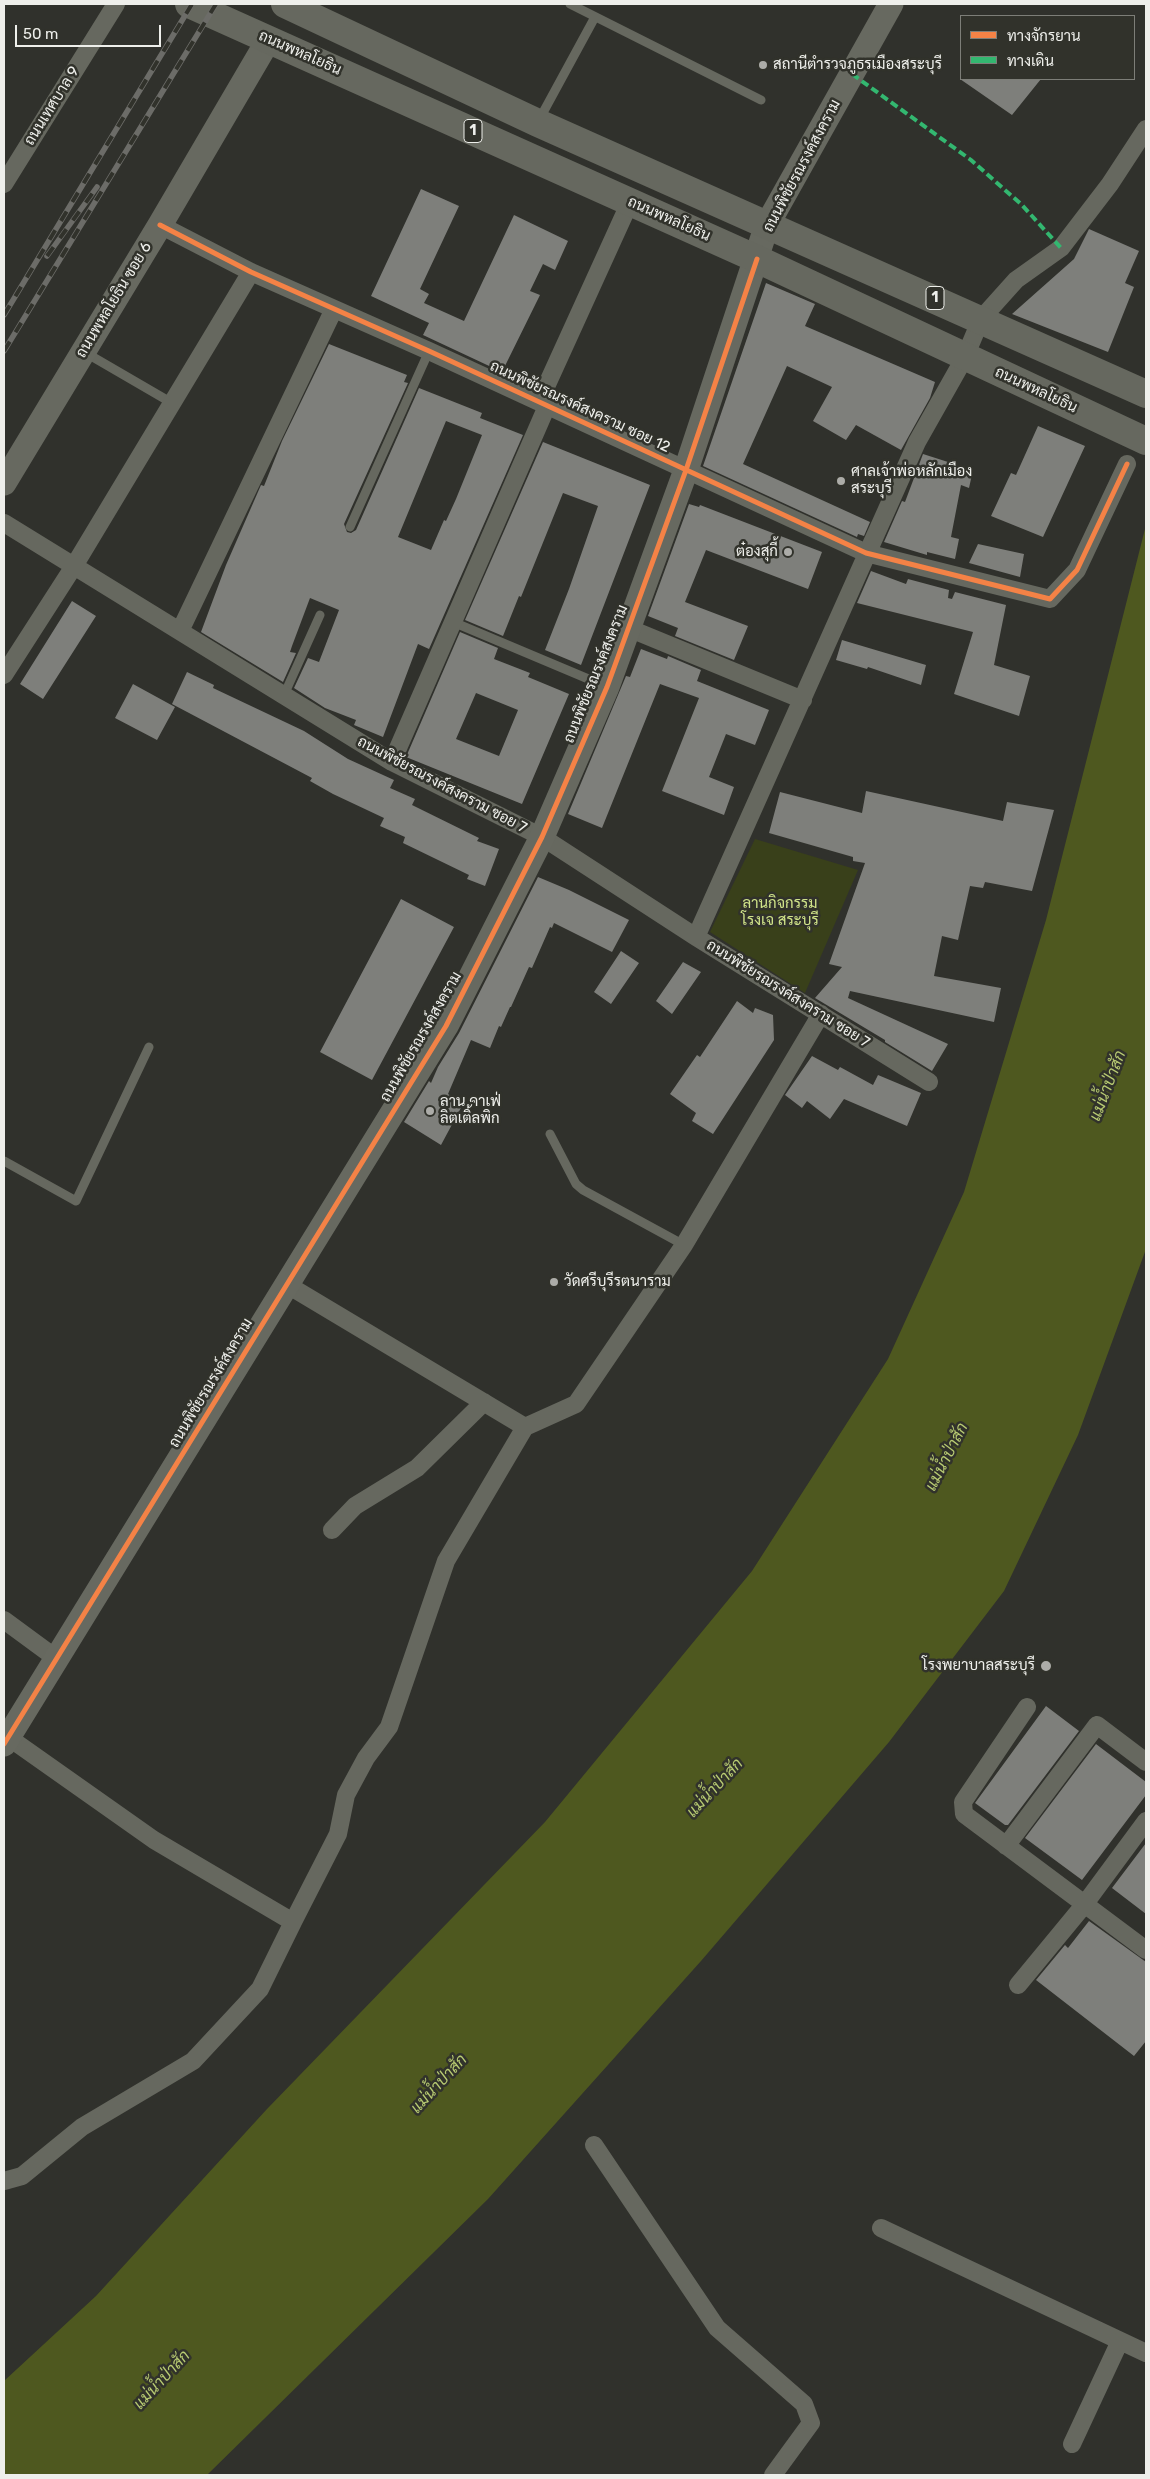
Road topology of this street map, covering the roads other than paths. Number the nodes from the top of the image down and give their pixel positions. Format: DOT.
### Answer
graph roads {
  1 [pos="116,4"];
  2 [pos="189,4"];
  3 [pos="289,4"];
  4 [pos="570,4"];
  5 [pos="891,4"];
  6 [pos="595,17"];
  7 [pos="269,39"];
  8 [pos="761,100"];
  9 [pos="538,123"];
  10 [pos="1146,130"];
  11 [pos="4,184"];
  12 [pos="630,202"];
  13 [pos="160,225"];
  14 [pos="767,225"];
  15 [pos="756,259"];
  16 [pos="251,272"];
  17 [pos="334,309"];
  18 [pos="981,319"];
  19 [pos="83,351"];
  20 [pos="429,352"];
  21 [pos="964,357"];
  22 [pos="1146,394"];
  23 [pos="172,403"];
  24 [pos="543,404"];
  25 [pos="1146,441"];
  26 [pos="1127,464"];
  27 [pos="686,470"];
  28 [pos="4,483"];
  29 [pos="4,523"];
  30 [pos="350,527"];
  31 [pos="866,552"];
  32 [pos="74,566"];
  33 [pos="320,615"];
  34 [pos="453,622"];
  35 [pos="628,628"];
  36 [pos="180,632"];
  37 [pos="4,675"];
  38 [pos="607,687"];
  39 [pos="284,695"];
  40 [pos="803,700"];
  41 [pos="392,762"];
  42 [pos="542,836"];
  43 [pos="696,937"];
  44 [pos="821,1014"];
  45 [pos="149,1047"];
  46 [pos="929,1082"];
  47 [pos="550,1134"];
  48 [pos="4,1161"];
  49 [pos="684,1245"];
  50 [pos="286,1284"];
  51 [pos="484,1402"];
  52 [pos="524,1427"];
  53 [pos="332,1530"];
  54 [pos="4,1620"];
  55 [pos="57,1659"];
  56 [pos="1027,1707"];
  57 [pos="6,1740"];
  58 [pos="1146,1762"];
  59 [pos="1146,1821"];
  60 [pos="1006,1846"];
  61 [pos="1084,1905"];
  62 [pos="293,1922"];
  63 [pos="1146,1950"];
  64 [pos="1018,1985"];
  65 [pos="594,2145"];
  66 [pos="4,2181"];
  67 [pos="881,2228"];
  68 [pos="1120,2341"];
  69 [pos="1146,2353"];
  70 [pos="1072,2444"];
  71 [pos="773,2475"];
  1 -- 11 [label="street, ถนนเทศบาล 9"];
  2 -- 7 [label="main road, ถนนพหลโยธิน / 1"];
  3 -- 9 [label="main road, 1"];
  4 -- 6 [label="lane"];
  5 -- 14 [label="street, ถนนพิชัยรณรงค์สงคราม"];
  6 -- 8 [label="lane"];
  6 -- 9 [label="lane"];
  7 -- 12 [label="main road, ถนนพหลโยธิน / 1"];
  7 -- 13 [label="street, ถนนพหลโยธิน ซอย 6"];
  9 -- 14 [label="main road, 1"];
  10 -- 18 [label="street"];
  12 -- 15 [label="main road, ถนนพหลโยธิน / 1"];
  12 -- 24 [label="street"];
  13 -- 16 [label="street, ถนนพิชัยรณรงค์สงคราม ซอย 12"];
  13 -- 19 [label="street, ถนนพหลโยธิน ซอย 6"];
  14 -- 15 [label="street, ถนนพิชัยรณรงค์สงคราม"];
  14 -- 18 [label="main road, 1"];
  15 -- 21 [label="main road, ถนนพหลโยธิน / 1"];
  15 -- 27 [label="street, ถนนพิชัยรณรงค์สงคราม"];
  16 -- 17 [label="street, ถนนพิชัยรณรงค์สงคราม ซอย 12"];
  16 -- 23 [label="street"];
  17 -- 20 [label="street, ถนนพิชัยรณรงค์สงคราม ซอย 12"];
  17 -- 36 [label="street"];
  18 -- 21 [label="street"];
  18 -- 22 [label="main road, 1"];
  19 -- 23 [label="lane"];
  19 -- 28 [label="street, ถนนพหลโยธิน ซอย 6"];
  20 -- 24 [label="street, ถนนพิชัยรณรงค์สงคราม ซอย 12"];
  20 -- 30 [label="lane"];
  21 -- 25 [label="main road, ถนนพหลโยธิน / 1"];
  21 -- 31 [label="street"];
  23 -- 32 [label="street"];
  24 -- 27 [label="street, ถนนพิชัยรณรงค์สงคราม ซอย 12"];
  24 -- 34 [label="street"];
  26 -- 31 [label="street, ถนนพิชัยรณรงค์สงคราม ซอย 12"];
  27 -- 31 [label="street, ถนนพิชัยรณรงค์สงคราม ซอย 12"];
  27 -- 35 [label="street, ถนนพิชัยรณรงค์สงคราม"];
  29 -- 32 [label="street, ถนนพิชัยรณรงค์สงคราม ซอย 7"];
  31 -- 40 [label="street"];
  32 -- 36 [label="street, ถนนพิชัยรณรงค์สงคราม ซอย 7"];
  32 -- 37 [label="street"];
  33 -- 39 [label="lane"];
  34 -- 38 [label="lane"];
  34 -- 41 [label="street"];
  35 -- 38 [label="street, ถนนพิชัยรณรงค์สงคราม"];
  35 -- 40 [label="street"];
  36 -- 39 [label="street, ถนนพิชัยรณรงค์สงคราม ซอย 7"];
  38 -- 42 [label="street, ถนนพิชัยรณรงค์สงคราม"];
  39 -- 41 [label="street, ถนนพิชัยรณรงค์สงคราม ซอย 7"];
  40 -- 43 [label="street"];
  41 -- 42 [label="street, ถนนพิชัยรณรงค์สงคราม ซอย 7"];
  42 -- 43 [label="street, ถนนพิชัยรณรงค์สงคราม ซอย 7"];
  42 -- 50 [label="street, ถนนพิชัยรณรงค์สงคราม"];
  43 -- 44 [label="street, ถนนพิชัยรณรงค์สงคราม ซอย 7"];
  44 -- 46 [label="street, ถนนพิชัยรณรงค์สงคราม ซอย 7"];
  44 -- 49 [label="street"];
  45 -- 48 [label="lane"];
  47 -- 49 [label="lane"];
  49 -- 52 [label="street"];
  50 -- 51 [label="street"];
  50 -- 55 [label="street, ถนนพิชัยรณรงค์สงคราม"];
  51 -- 52 [label="street"];
  51 -- 53 [label="street"];
  52 -- 62 [label="street"];
  54 -- 55 [label="street"];
  55 -- 57 [label="street, ถนนพิชัยรณรงค์สงคราม"];
  56 -- 60 [label="street"];
  57 -- 62 [label="street"];
  58 -- 60 [label="street"];
  59 -- 61 [label="street"];
  60 -- 61 [label="street"];
  61 -- 63 [label="street"];
  61 -- 64 [label="street"];
  62 -- 66 [label="street"];
  65 -- 71 [label="street"];
  67 -- 68 [label="street"];
  68 -- 69 [label="street"];
  68 -- 70 [label="street"];
}
